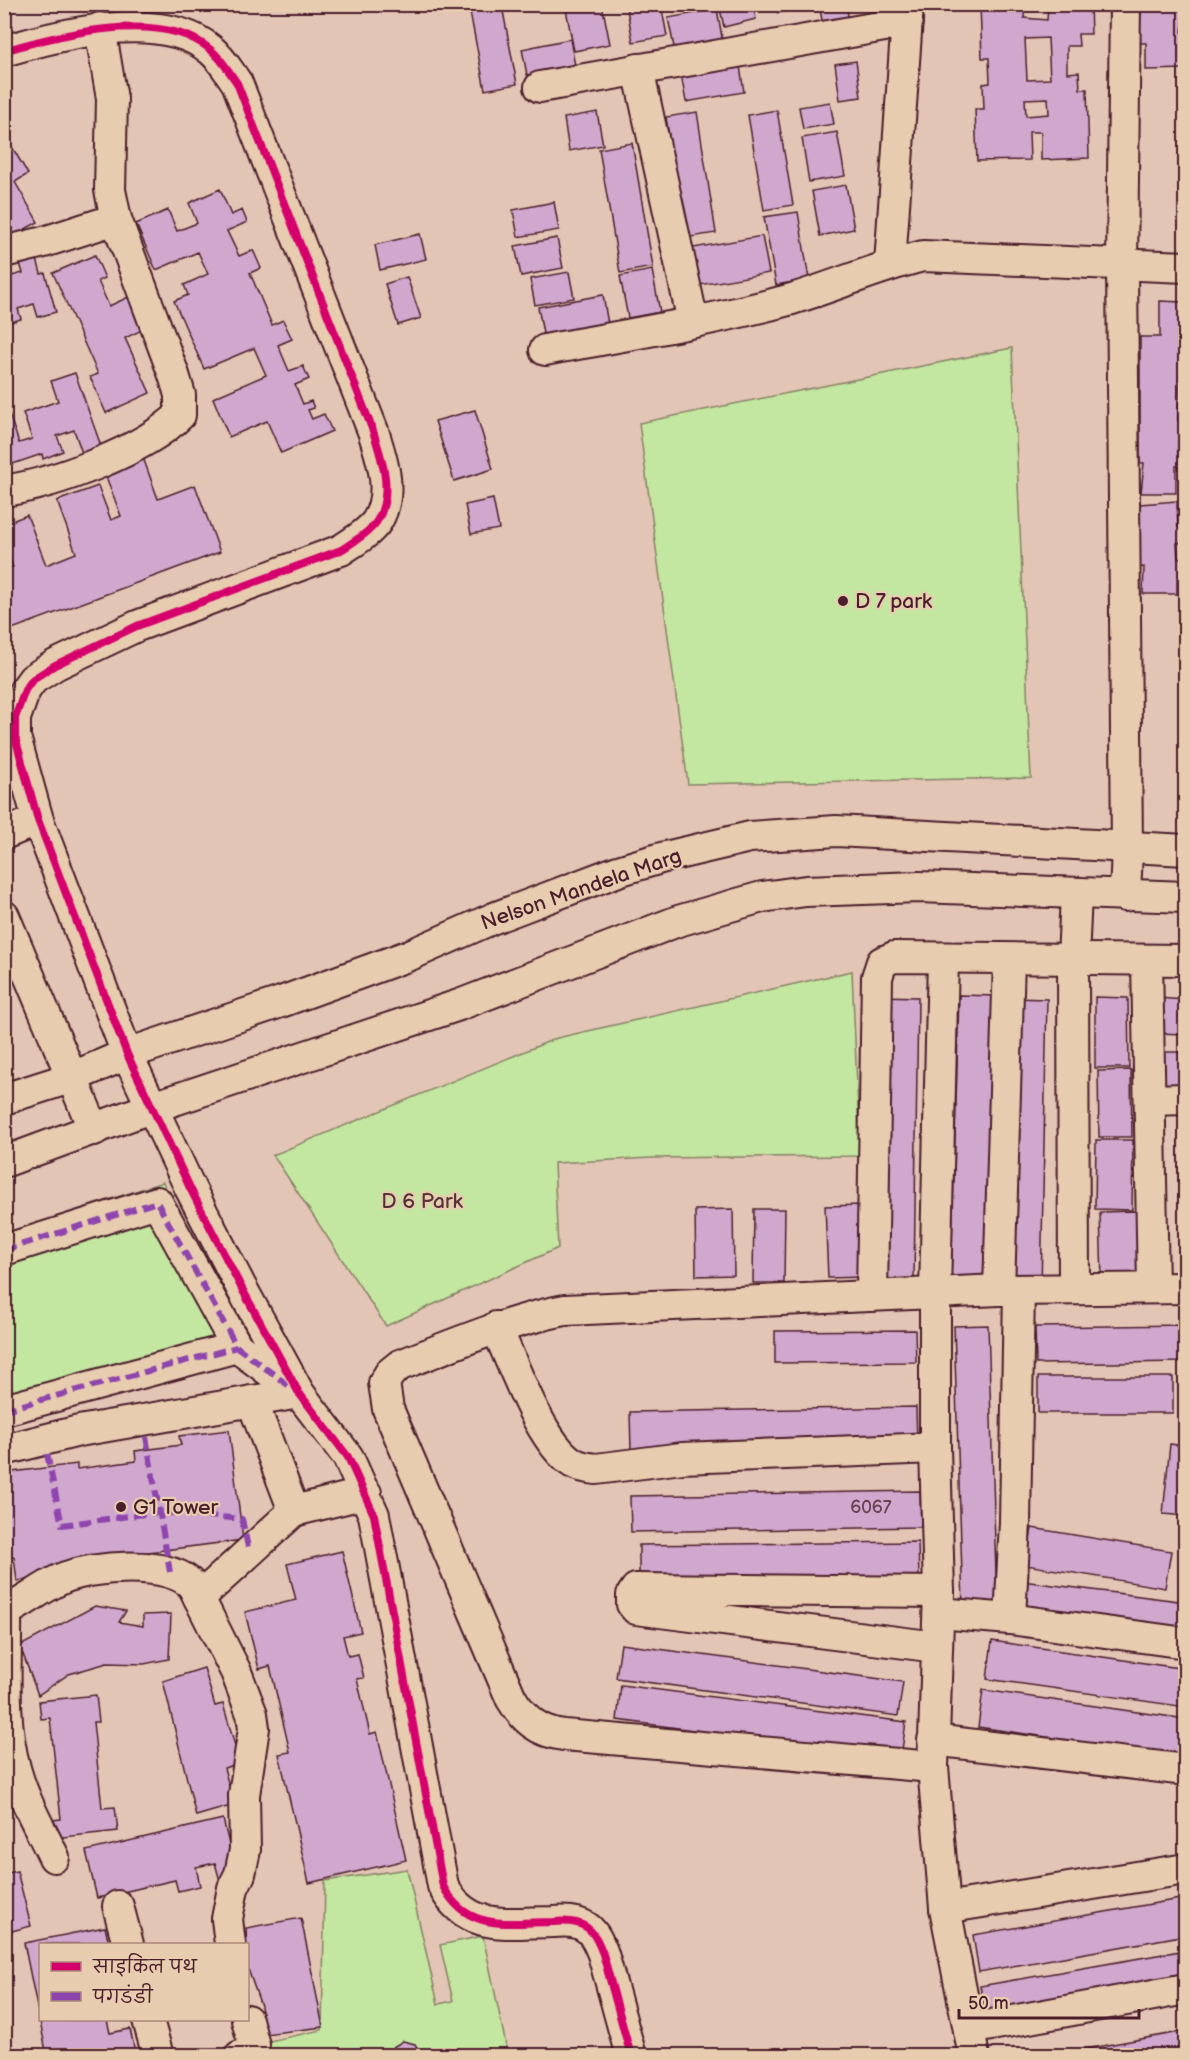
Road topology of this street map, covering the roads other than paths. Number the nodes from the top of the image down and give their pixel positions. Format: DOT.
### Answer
graph roads {
  1 [pos="1125,4"];
  2 [pos="907,13"];
  3 [pos="100,28"];
  4 [pos="4,51"];
  5 [pos="638,69"];
  6 [pos="540,87"];
  7 [pos="116,219"];
  8 [pos="4,252"];
  9 [pos="890,264"];
  10 [pos="1122,266"];
  11 [pos="1185,267"];
  12 [pos="693,322"];
  13 [pos="545,350"];
  14 [pos="4,492"];
  15 [pos="38,820"];
  16 [pos="4,834"];
  17 [pos="1127,849"];
  18 [pos="1185,850"];
  19 [pos="1076,894"];
  20 [pos="1125,896"];
  21 [pos="1185,897"];
  22 [pos="4,916"];
  23 [pos="944,959"];
  24 [pos="1009,959"];
  25 [pos="1073,960"];
  26 [pos="1147,960"];
  27 [pos="1185,960"];
  28 [pos="127,1054"];
  29 [pos="73,1077"];
  30 [pos="4,1099"];
  31 [pos="1185,1099"];
  32 [pos="1149,1100"];
  33 [pos="153,1107"];
  34 [pos="94,1130"];
  35 [pos="4,1162"];
  36 [pos="4,1250"];
  37 [pos="1153,1288"];
  38 [pos="1185,1288"];
  39 [pos="1074,1289"];
  40 [pos="1009,1290"];
  41 [pos="935,1293"];
  42 [pos="872,1296"];
  43 [pos="496,1327"];
  44 [pos="237,1347"];
  45 [pos="299,1393"];
  46 [pos="252,1401"];
  47 [pos="4,1410"];
  48 [pos="934,1448"];
  49 [pos="4,1450"];
  50 [pos="366,1493"];
  51 [pos="294,1511"];
  52 [pos="199,1598"];
  53 [pos="939,1602"];
  54 [pos="5,1611"];
  55 [pos="1010,1619"];
  56 [pos="1185,1643"];
  57 [pos="938,1647"];
  58 [pos="933,1753"];
  59 [pos="1185,1770"];
  60 [pos="54,1857"];
  61 [pos="1185,1869"];
  62 [pos="118,1906"];
  63 [pos="945,1908"];
  64 [pos="128,1943"];
  65 [pos="230,1943"];
  66 [pos="1185,1989"];
  67 [pos="149,2021"];
  68 [pos="247,2021"];
  69 [pos="971,2042"];
  70 [pos="250,2054"];
  71 [pos="158,2055"];
  72 [pos="630,2055"];
  1 -- 10 [label="street"];
  2 -- 5 [label="street"];
  2 -- 9 [label="street"];
  3 -- 4 [label="street"];
  3 -- 7 [label="street"];
  3 -- 15 [label="street"];
  5 -- 6 [label="street"];
  5 -- 12 [label="street"];
  7 -- 8 [label="street"];
  7 -- 14 [label="street"];
  9 -- 10 [label="street"];
  9 -- 12 [label="street"];
  10 -- 11 [label="street"];
  10 -- 17 [label="street"];
  12 -- 13 [label="street"];
  15 -- 16 [label="street"];
  15 -- 28 [label="street"];
  17 -- 18 [label="street, Nelson Mandela Marg"];
  17 -- 20 [label="street"];
  17 -- 28 [label="street, Nelson Mandela Marg"];
  19 -- 20 [label="street"];
  19 -- 25 [label="street"];
  19 -- 33 [label="street"];
  20 -- 21 [label="street"];
  22 -- 29 [label="street"];
  23 -- 24 [label="street"];
  23 -- 41 [label="street"];
  23 -- 42 [label="street"];
  24 -- 25 [label="street"];
  24 -- 40 [label="street"];
  25 -- 26 [label="street"];
  25 -- 39 [label="street"];
  26 -- 27 [label="street"];
  26 -- 32 [label="street"];
  28 -- 29 [label="street, Nelson Mandela Marg"];
  28 -- 33 [label="street"];
  29 -- 30 [label="street, Nelson Mandela Marg"];
  29 -- 34 [label="street"];
  31 -- 32 [label="street"];
  32 -- 37 [label="street"];
  33 -- 34 [label="street"];
  33 -- 45 [label="street"];
  34 -- 35 [label="street"];
  36 -- 44 [label="street"];
  37 -- 38 [label="street"];
  37 -- 39 [label="street"];
  39 -- 40 [label="street"];
  40 -- 41 [label="street"];
  40 -- 55 [label="street"];
  41 -- 42 [label="street"];
  41 -- 48 [label="street"];
  42 -- 43 [label="street"];
  43 -- 48 [label="street"];
  43 -- 58 [label="street"];
  44 -- 45 [label="street"];
  44 -- 47 [label="street"];
  45 -- 46 [label="street"];
  45 -- 50 [label="street"];
  46 -- 49 [label="street"];
  46 -- 51 [label="street"];
  48 -- 53 [label="street"];
  50 -- 51 [label="street"];
  50 -- 72 [label="street"];
  51 -- 52 [label="street"];
  52 -- 54 [label="street"];
  52 -- 65 [label="street"];
  53 -- 55 [label="street"];
  53 -- 57 [label="street"];
  53 -- 57 [label="street"];
  54 -- 60 [label="street"];
  55 -- 56 [label="street"];
  57 -- 58 [label="street"];
  58 -- 59 [label="street"];
  58 -- 63 [label="street"];
  61 -- 63 [label="street"];
  62 -- 64 [label="street"];
  63 -- 69 [label="street"];
  66 -- 69 [label="street"];
  67 -- 71 [label="street"];
  68 -- 70 [label="street"];
}
